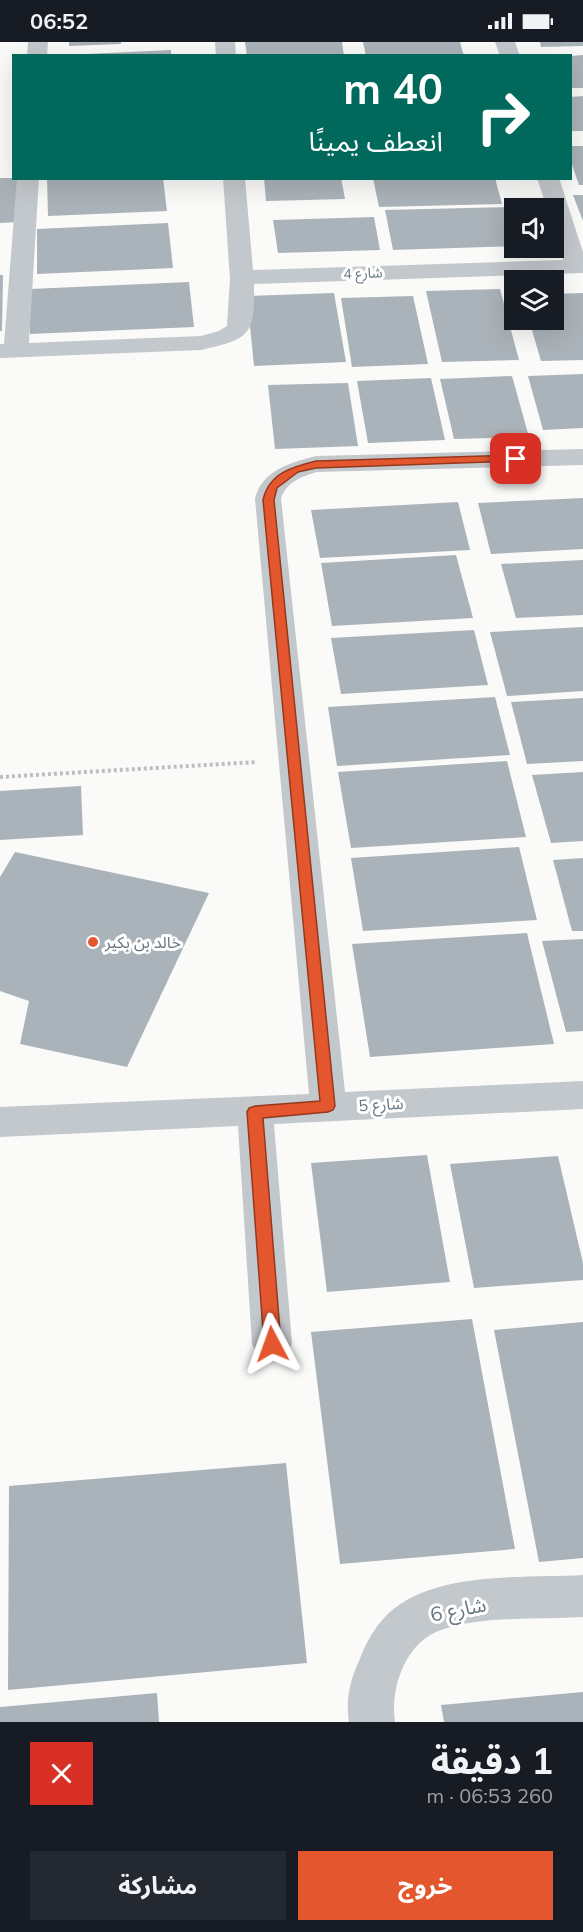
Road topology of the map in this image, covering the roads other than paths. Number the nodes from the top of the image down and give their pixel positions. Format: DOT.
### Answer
graph roads {
  1 [pos="28,180"];
  2 [pos="234,180"];
  3 [pos="549,180"];
  4 [pos="579,266"];
  5 [pos="241,277"];
  6 [pos="8,351"];
  7 [pos="583,457"];
  8 [pos="583,1095"];
  9 [pos="328,1106"];
  10 [pos="255,1112"];
  11 [pos="0,1122"];
  12 [pos="272,1344"];
  13 [pos="583,1596"];
  14 [pos="372,1722"];
  1 -- 6 [label="street"];
  2 -- 5 [label="street"];
  3 -- 4 [label="street"];
  4 -- 5 [label="street, شارع 4"];
  5 -- 6 [label="street"];
  7 -- 9 [label="street"];
  8 -- 9 [label="street, شارع 5"];
  9 -- 10 [label="street, شارع 5"];
  10 -- 11 [label="street, شارع 5"];
  10 -- 12 [label="street"];
  13 -- 14 [label="street, شارع 6"];
}
